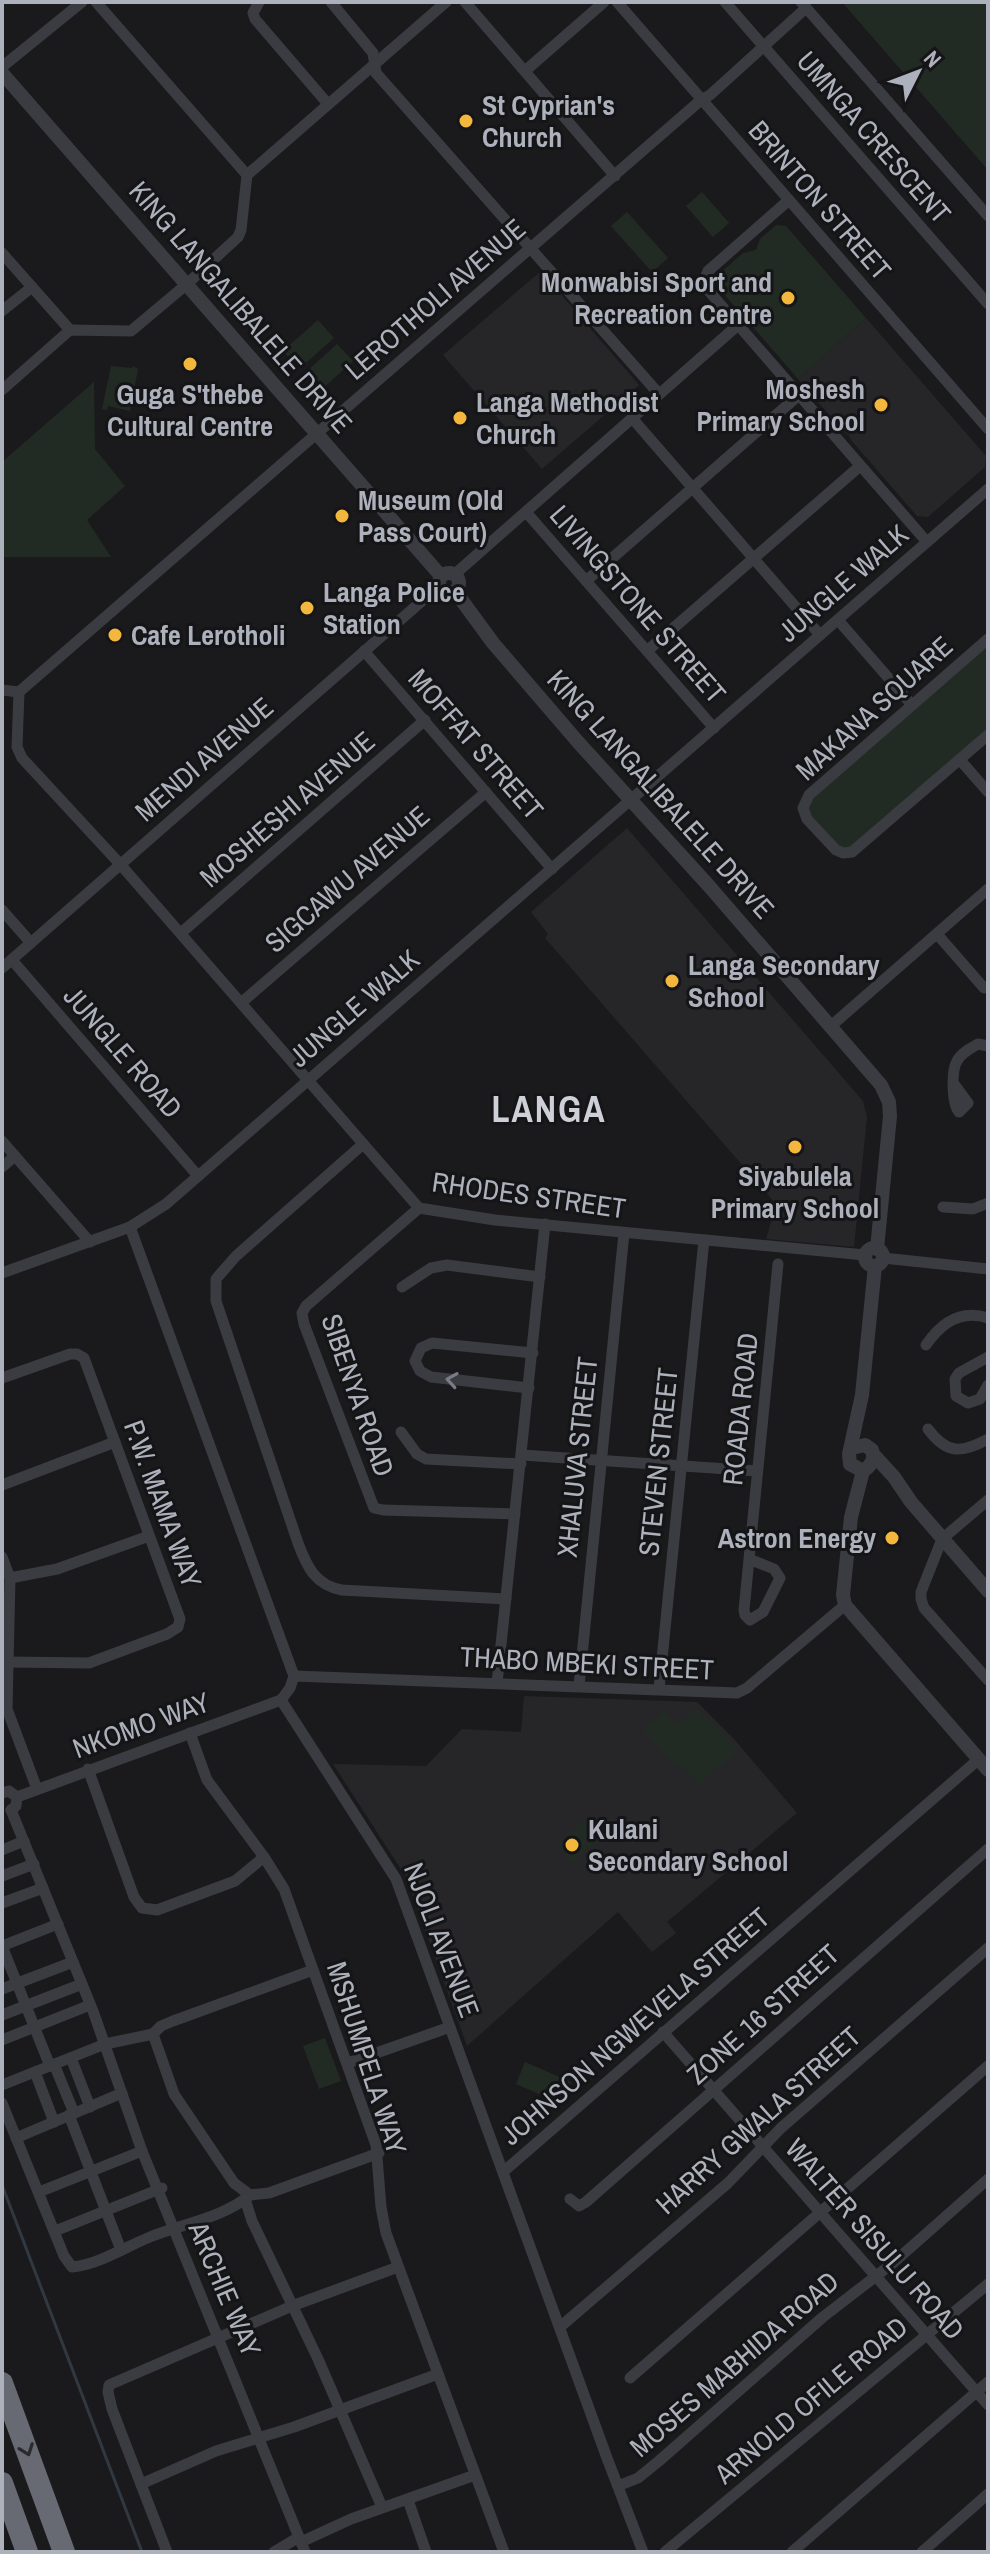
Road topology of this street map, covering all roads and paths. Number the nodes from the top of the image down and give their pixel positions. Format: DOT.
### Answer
graph roads {
  1 [pos="82,2"];
  2 [pos="96,2"];
  3 [pos="259,2"];
  4 [pos="331,2"];
  5 [pos="446,2"];
  6 [pos="465,2"];
  7 [pos="604,2"];
  8 [pos="617,2"];
  9 [pos="725,2"];
  10 [pos="804,5"];
  11 [pos="763,47"];
  12 [pos="375,64"];
  13 [pos="2,67"];
  14 [pos="525,71"];
  15 [pos="2,73"];
  16 [pos="701,100"];
  17 [pos="328,104"];
  18 [pos="247,175"];
  19 [pos="615,176"];
  20 [pos="789,200"];
  21 [pos="988,216"];
  22 [pos="531,248"];
  23 [pos="2,253"];
  24 [pos="187,284"];
  25 [pos="32,287"];
  26 [pos="988,304"];
  27 [pos="2,311"];
  28 [pos="738,325"];
  29 [pos="70,330"];
  30 [pos="2,390"];
  31 [pos="659,394"];
  32 [pos="799,395"];
  33 [pos="632,418"];
  34 [pos="988,429"];
  35 [pos="317,434"];
  36 [pos="860,466"];
  37 [pos="693,488"];
  38 [pos="988,489"];
  39 [pos="526,512"];
  40 [pos="927,542"];
  41 [pos="754,558"];
  42 [pos="445,579"];
  43 [pos="586,581"];
  44 [pos="838,620"];
  45 [pos="820,635"];
  46 [pos="988,639"];
  47 [pos="364,651"];
  48 [pos="647,651"];
  49 [pos="2,690"];
  50 [pos="19,692"];
  51 [pos="912,705"];
  52 [pos="425,720"];
  53 [pos="714,728"];
  54 [pos="988,735"];
  55 [pos="960,760"];
  56 [pos="486,792"];
  57 [pos="988,792"];
  58 [pos="632,799"];
  59 [pos="120,864"];
  60 [pos="552,869"];
  61 [pos="988,889"];
  62 [pos="2,910"];
  63 [pos="181,933"];
  64 [pos="937,934"];
  65 [pos="31,943"];
  66 [pos="7,964"];
  67 [pos="984,988"];
  68 [pos="241,1003"];
  69 [pos="831,1026"];
  70 [pos="988,1046"];
  71 [pos="308,1080"];
  72 [pos="954,1084"];
  73 [pos="2,1141"];
  74 [pos="363,1144"];
  75 [pos="15,1156"];
  76 [pos="2,1167"];
  77 [pos="198,1176"];
  78 [pos="988,1203"];
  79 [pos="943,1207"];
  80 [pos="419,1208"];
  81 [pos="545,1224"];
  82 [pos="130,1227"];
  83 [pos="624,1233"];
  84 [pos="704,1240"];
  85 [pos="90,1242"];
  86 [pos="875,1257"];
  87 [pos="778,1264"];
  88 [pos="988,1269"];
  89 [pos="2,1273"];
  90 [pos="540,1277"];
  91 [pos="402,1287"];
  92 [pos="988,1318"];
  93 [pos="926,1345"];
  94 [pos="533,1353"];
  95 [pos="988,1357"];
  96 [pos="2,1378"];
  97 [pos="988,1385"];
  98 [pos="529,1388"];
  99 [pos="862,1395"];
  100 [pos="928,1429"];
  101 [pos="401,1432"];
  102 [pos="988,1439"];
  103 [pos="115,1442"];
  104 [pos="522,1459"];
  105 [pos="601,1460"];
  106 [pos="865,1461"];
  107 [pos="682,1466"];
  108 [pos="757,1471"];
  109 [pos="2,1485"];
  110 [pos="988,1500"];
  111 [pos="515,1514"];
  112 [pos="149,1536"];
  113 [pos="942,1539"];
  114 [pos="2,1557"];
  115 [pos="749,1559"];
  116 [pos="10,1578"];
  117 [pos="988,1591"];
  118 [pos="506,1599"];
  119 [pos="845,1605"];
  120 [pos="8,1662"];
  121 [pos="294,1676"];
  122 [pos="988,1680"];
  123 [pos="497,1683"];
  124 [pos="579,1686"];
  125 [pos="659,1689"];
  126 [pos="281,1700"];
  127 [pos="190,1733"];
  128 [pos="983,1764"];
  129 [pos="88,1769"];
  130 [pos="37,1789"];
  131 [pos="2,1791"];
  132 [pos="17,1797"];
  133 [pos="6,1810"];
  134 [pos="24,1841"];
  135 [pos="988,1849"];
  136 [pos="2,1850"];
  137 [pos="264,1857"];
  138 [pos="34,1864"];
  139 [pos="2,1876"];
  140 [pos="43,1888"];
  141 [pos="2,1903"];
  142 [pos="58,1924"];
  143 [pos="2,1946"];
  144 [pos="988,1948"];
  145 [pos="73,1962"];
  146 [pos="313,1970"];
  147 [pos="17,1984"];
  148 [pos="82,1984"];
  149 [pos="2,1989"];
  150 [pos="90,2005"];
  151 [pos="26,2006"];
  152 [pos="2,2015"];
  153 [pos="34,2027"];
  154 [pos="450,2027"];
  155 [pos="663,2032"];
  156 [pos="153,2034"];
  157 [pos="2,2040"];
  158 [pos="105,2044"];
  159 [pos="71,2058"];
  160 [pos="348,2063"];
  161 [pos="52,2065"];
  162 [pos="988,2066"];
  163 [pos="35,2072"];
  164 [pos="2,2085"];
  165 [pos="713,2090"];
  166 [pos="122,2093"];
  167 [pos="2,2103"];
  168 [pos="90,2107"];
  169 [pos="71,2114"];
  170 [pos="54,2122"];
  171 [pos="16,2138"];
  172 [pos="764,2148"];
  173 [pos="142,2151"];
  174 [pos="379,2153"];
  175 [pos="90,2171"];
  176 [pos="503,2172"];
  177 [pos="988,2179"];
  178 [pos="157,2188"];
  179 [pos="39,2192"];
  180 [pos="247,2197"];
  181 [pos="570,2199"];
  182 [pos="106,2211"];
  183 [pos="820,2213"];
  184 [pos="177,2227"];
  185 [pos="55,2231"];
  186 [pos="121,2250"];
  187 [pos="398,2267"];
  188 [pos="876,2276"];
  189 [pos="988,2284"];
  190 [pos="292,2306"];
  191 [pos="560,2327"];
  192 [pos="927,2335"];
  193 [pos="219,2337"];
  194 [pos="438,2374"];
  195 [pos="630,2378"];
  196 [pos="988,2382"];
  197 [pos="2,2383"];
  198 [pos="976,2392"];
  199 [pos="988,2405"];
  200 [pos="344,2408"];
  201 [pos="258,2438"];
  202 [pos="475,2475"];
  203 [pos="2,2483"];
  204 [pos="141,2484"];
  205 [pos="618,2486"];
  206 [pos="988,2494"];
  207 [pos="408,2500"];
  208 [pos="382,2507"];
  209 [pos="302,2544"];
  210 [pos="927,2550"];
  211 [pos="27,2552"];
  212 [pos="66,2552"];
  213 [pos="167,2552"];
  214 [pos="274,2552"];
  215 [pos="426,2552"];
  216 [pos="504,2552"];
  217 [pos="643,2552"];
  218 [pos="665,2552"];
  219 [pos="792,2552"];
  1 -- 13 [label="street"];
  2 -- 18 [label="street"];
  3 -- 17 [label="street"];
  4 -- 12 [label="street"];
  5 -- 12 [label="street"];
  6 -- 14 [label="street"];
  7 -- 14 [label="street"];
  8 -- 16 [label="street, BRINTON STREET"];
  9 -- 11 [label="street, UMNGA CRESCENT"];
  10 -- 11 [label="street, LEROTHOLI AVENUE"];
  10 -- 21 [label="street, UMNGA CRESCENT"];
  11 -- 16 [label="street, LEROTHOLI AVENUE"];
  11 -- 26 [label="street, UMNGA CRESCENT"];
  12 -- 17 [label="street"];
  12 -- 22 [label="street"];
  14 -- 19 [label="street"];
  15 -- 24 [label="street, KING LANGALIBALELE DRIVE"];
  16 -- 19 [label="street, LEROTHOLI AVENUE"];
  16 -- 20 [label="street, BRINTON STREET"];
  17 -- 18 [label="street"];
  18 -- 24 [label="street"];
  19 -- 22 [label="street, LEROTHOLI AVENUE"];
  20 -- 28 [label="street"];
  20 -- 34 [label="street, BRINTON STREET"];
  22 -- 31 [label="street"];
  22 -- 35 [label="street, LEROTHOLI AVENUE"];
  23 -- 25 [label="street"];
  24 -- 29 [label="street"];
  24 -- 35 [label="street, KING LANGALIBALELE DRIVE"];
  25 -- 27 [label="street"];
  25 -- 29 [label="street"];
  28 -- 31 [label="street, MENDI AVENUE"];
  28 -- 32 [label="street"];
  29 -- 30 [label="street"];
  31 -- 33 [label="street, MENDI AVENUE"];
  32 -- 36 [label="street"];
  32 -- 37 [label="street"];
  33 -- 37 [label="street"];
  33 -- 39 [label="street, MENDI AVENUE"];
  35 -- 42 [label="street, KING LANGALIBALELE DRIVE"];
  35 -- 50 [label="street, LEROTHOLI AVENUE"];
  36 -- 40 [label="street"];
  36 -- 41 [label="street"];
  37 -- 41 [label="street"];
  37 -- 43 [label="street"];
  38 -- 40 [label="street, JUNGLE WALK"];
  39 -- 42 [label="street, MENDI AVENUE"];
  39 -- 43 [label="street, LIVINGSTONE STREET"];
  40 -- 44 [label="street, JUNGLE WALK"];
  41 -- 45 [label="street"];
  41 -- 48 [label="street"];
  42 -- 47 [label="street, MENDI AVENUE"];
  42 -- 58 [label="street, KING LANGALIBALELE DRIVE"];
  43 -- 48 [label="street, LIVINGSTONE STREET"];
  44 -- 45 [label="street, JUNGLE WALK"];
  44 -- 51 [label="street"];
  45 -- 53 [label="street, JUNGLE WALK"];
  46 -- 51 [label="street, MAKANA SQUARE"];
  47 -- 52 [label="street, MOFFAT STREET"];
  47 -- 59 [label="street, MENDI AVENUE"];
  48 -- 53 [label="street, LIVINGSTONE STREET"];
  49 -- 50 [label="street"];
  50 -- 59 [label="street, RHODES STREET"];
  51 -- 55 [label="street, MAKANA SQUARE"];
  52 -- 56 [label="street, MOFFAT STREET"];
  52 -- 63 [label="street, MOSHESHI AVENUE"];
  53 -- 58 [label="street, JUNGLE WALK"];
  54 -- 55 [label="street, MAKANA SQUARE"];
  55 -- 57 [label="street"];
  56 -- 60 [label="street, MOFFAT STREET"];
  56 -- 68 [label="street, SIGCAWU AVENUE"];
  58 -- 60 [label="street, JUNGLE WALK"];
  58 -- 69 [label="street, KING LANGALIBALELE DRIVE"];
  59 -- 63 [label="street, RHODES STREET"];
  59 -- 65 [label="street, MENDI AVENUE"];
  60 -- 71 [label="street, JUNGLE WALK"];
  61 -- 64 [label="street"];
  62 -- 65 [label="street"];
  63 -- 68 [label="street, RHODES STREET"];
  64 -- 67 [label="street"];
  64 -- 69 [label="street"];
  65 -- 66 [label="street, MENDI AVENUE"];
  66 -- 77 [label="street, JUNGLE ROAD"];
  68 -- 71 [label="street, RHODES STREET"];
  69 -- 86 [label="street, KING LANGALIBALELE DRIVE"];
  70 -- 72 [label="street"];
  71 -- 74 [label="street, RHODES STREET"];
  71 -- 77 [label="street, JUNGLE WALK"];
  73 -- 75 [label="street"];
  74 -- 80 [label="street, RHODES STREET"];
  74 -- 118 [label="street"];
  75 -- 76 [label="street"];
  75 -- 85 [label="street"];
  77 -- 82 [label="street, JUNGLE WALK"];
  78 -- 79 [label="street"];
  80 -- 81 [label="street, RHODES STREET"];
  80 -- 111 [label="street, SIBENYA ROAD"];
  81 -- 83 [label="street, RHODES STREET"];
  81 -- 90 [label="street"];
  82 -- 85 [label="street, JUNGLE WALK"];
  82 -- 121 [label="street"];
  83 -- 84 [label="street, RHODES STREET"];
  83 -- 105 [label="street, XHALUVA STREET"];
  84 -- 86 [label="street, RHODES STREET"];
  84 -- 107 [label="street, STEVEN STREET"];
  85 -- 89 [label="street, JUNGLE WALK"];
  86 -- 88 [label="street, RHODES STREET"];
  86 -- 99 [label="street, KING LANGALIBALELE DRIVE"];
  87 -- 108 [label="street, ROADA ROAD"];
  90 -- 91 [label="street"];
  90 -- 94 [label="street"];
  92 -- 93 [label="street"];
  94 -- 98 [label="street"];
  98 -- 94 [label="street, one-way"];
  95 -- 97 [label="street"];
  96 -- 103 [label="street, P.W. MAMA WAY"];
  98 -- 104 [label="street"];
  99 -- 106 [label="street, KING LANGALIBALELE DRIVE"];
  99 -- 106 [label="street, KING LANGALIBALELE DRIVE"];
  100 -- 102 [label="street"];
  101 -- 104 [label="street"];
  103 -- 109 [label="street"];
  103 -- 112 [label="street, P.W. MAMA WAY"];
  104 -- 105 [label="street"];
  104 -- 111 [label="street"];
  105 -- 107 [label="street"];
  105 -- 124 [label="street, XHALUVA STREET"];
  106 -- 113 [label="street"];
  106 -- 119 [label="street"];
  107 -- 108 [label="street"];
  107 -- 125 [label="street, STEVEN STREET"];
  108 -- 115 [label="street, ROADA ROAD"];
  110 -- 113 [label="street"];
  111 -- 118 [label="street"];
  112 -- 116 [label="street"];
  112 -- 120 [label="street, P.W. MAMA WAY"];
  113 -- 117 [label="street"];
  113 -- 122 [label="street"];
  114 -- 116 [label="street"];
  115 -- 115 [label="street, ROADA ROAD"];
  116 -- 120 [label="street"];
  118 -- 123 [label="street"];
  119 -- 125 [label="street, THABO MBEKI STREET"];
  119 -- 128 [label="street"];
  120 -- 130 [label="street"];
  121 -- 123 [label="street, THABO MBEKI STREET"];
  121 -- 126 [label="street"];
  123 -- 124 [label="street, THABO MBEKI STREET"];
  124 -- 125 [label="street, THABO MBEKI STREET"];
  126 -- 127 [label="street, NKOMO WAY"];
  126 -- 154 [label="street, NJOLI AVENUE"];
  127 -- 129 [label="street, NKOMO WAY"];
  127 -- 137 [label="street, MSHUMPELA WAY"];
  128 -- 155 [label="street, JOHNSON NGWEVELA STREET"];
  129 -- 130 [label="street, NKOMO WAY"];
  129 -- 137 [label="street"];
  130 -- 132 [label="street, NKOMO WAY"];
  131 -- 132 [label="street"];
  132 -- 133 [label="street"];
  133 -- 134 [label="street, ARCHIE WAY"];
  134 -- 136 [label="street"];
  134 -- 138 [label="street, ARCHIE WAY"];
  135 -- 165 [label="street, ZONE 16 STREET"];
  137 -- 146 [label="street, MSHUMPELA WAY"];
  138 -- 139 [label="street"];
  138 -- 140 [label="street, ARCHIE WAY"];
  140 -- 141 [label="street"];
  140 -- 142 [label="street, ARCHIE WAY"];
  142 -- 143 [label="street"];
  142 -- 145 [label="street, ARCHIE WAY"];
  143 -- 147 [label="street"];
  144 -- 172 [label="street, HARRY GWALA STREET"];
  145 -- 147 [label="street"];
  145 -- 148 [label="street, ARCHIE WAY"];
  146 -- 156 [label="street"];
  146 -- 160 [label="street, MSHUMPELA WAY"];
  147 -- 149 [label="street"];
  147 -- 151 [label="street"];
  148 -- 150 [label="street, ARCHIE WAY"];
  148 -- 151 [label="street"];
  150 -- 153 [label="street"];
  150 -- 158 [label="street, ARCHIE WAY"];
  151 -- 152 [label="street"];
  151 -- 153 [label="street"];
  153 -- 157 [label="street"];
  153 -- 161 [label="street"];
  154 -- 160 [label="street"];
  154 -- 176 [label="street, NJOLI AVENUE"];
  155 -- 165 [label="street, WALTER SISULU ROAD"];
  155 -- 176 [label="street, JOHNSON NGWEVELA STREET"];
  156 -- 158 [label="street"];
  156 -- 180 [label="street"];
  158 -- 159 [label="street"];
  158 -- 166 [label="street, ARCHIE WAY"];
  159 -- 161 [label="street"];
  159 -- 168 [label="street"];
  160 -- 174 [label="street, MSHUMPELA WAY"];
  161 -- 163 [label="street"];
  161 -- 169 [label="street"];
  162 -- 183 [label="street"];
  163 -- 164 [label="street"];
  163 -- 170 [label="street"];
  165 -- 172 [label="street, WALTER SISULU ROAD"];
  165 -- 181 [label="street, ZONE 16 STREET"];
  166 -- 168 [label="street"];
  166 -- 173 [label="street, ARCHIE WAY"];
  167 -- 171 [label="street"];
  168 -- 169 [label="street"];
  169 -- 170 [label="street"];
  169 -- 175 [label="street"];
  170 -- 171 [label="street"];
  171 -- 179 [label="street"];
  172 -- 183 [label="street, WALTER SISULU ROAD"];
  172 -- 191 [label="street, HARRY GWALA STREET"];
  173 -- 175 [label="street"];
  173 -- 178 [label="street, ARCHIE WAY"];
  174 -- 180 [label="street"];
  174 -- 187 [label="street, MSHUMPELA WAY"];
  175 -- 179 [label="street"];
  175 -- 182 [label="street"];
  176 -- 191 [label="street, NJOLI AVENUE"];
  177 -- 188 [label="street, MOSES MABHIDA ROAD"];
  178 -- 182 [label="street"];
  178 -- 184 [label="street, ARCHIE WAY"];
  179 -- 185 [label="street"];
  180 -- 184 [label="street"];
  180 -- 190 [label="street"];
  182 -- 185 [label="street"];
  182 -- 186 [label="street"];
  183 -- 188 [label="street, WALTER SISULU ROAD"];
  183 -- 195 [label="street"];
  184 -- 186 [label="street"];
  184 -- 193 [label="street, ARCHIE WAY"];
  185 -- 186 [label="street"];
  187 -- 190 [label="street"];
  187 -- 194 [label="street, MSHUMPELA WAY"];
  188 -- 192 [label="street, WALTER SISULU ROAD"];
  188 -- 205 [label="street, MOSES MABHIDA ROAD"];
  189 -- 192 [label="street, ARNOLD OFILE ROAD"];
  190 -- 193 [label="street"];
  190 -- 200 [label="street"];
  191 -- 205 [label="street, NJOLI AVENUE"];
  192 -- 198 [label="street, WALTER SISULU ROAD"];
  192 -- 218 [label="street, ARNOLD OFILE ROAD"];
  193 -- 201 [label="street, ARCHIE WAY"];
  193 -- 204 [label="street"];
  194 -- 200 [label="street"];
  194 -- 202 [label="street, MSHUMPELA WAY"];
  196 -- 198 [label="street"];
  197 -- 212 [label="highway, one-way"];
  198 -- 199 [label="street, WALTER SISULU ROAD"];
  198 -- 219 [label="street"];
  200 -- 201 [label="street"];
  200 -- 208 [label="street"];
  201 -- 204 [label="street"];
  201 -- 209 [label="street, ARCHIE WAY"];
  202 -- 207 [label="street"];
  202 -- 216 [label="street, MSHUMPELA WAY"];
  203 -- 211 [label="highway"];
  204 -- 213 [label="street"];
  205 -- 217 [label="street, NJOLI AVENUE"];
  206 -- 210 [label="street"];
  207 -- 208 [label="street"];
  207 -- 215 [label="street"];
  208 -- 209 [label="street"];
  209 -- 214 [label="street"];
}
